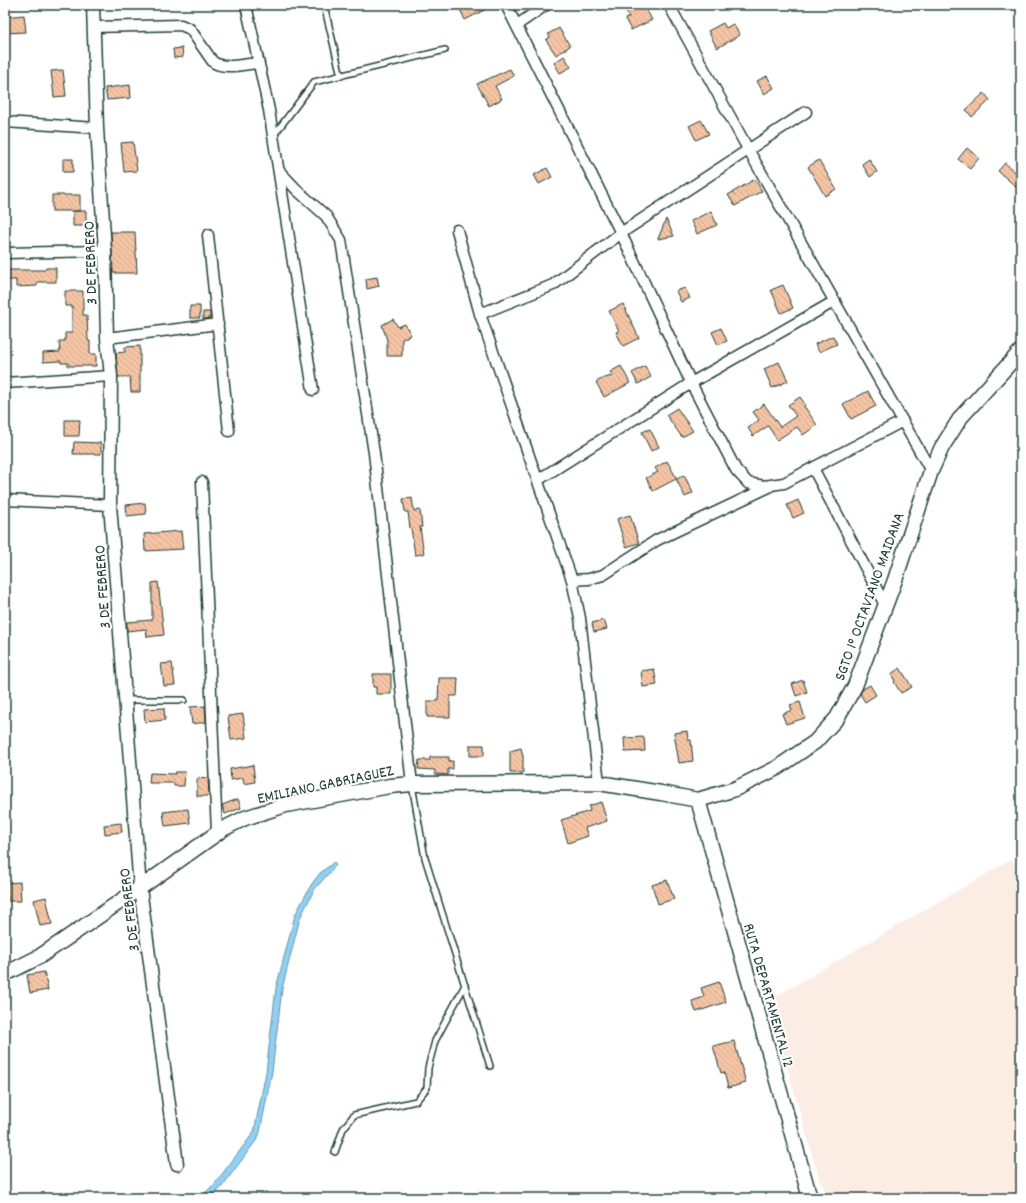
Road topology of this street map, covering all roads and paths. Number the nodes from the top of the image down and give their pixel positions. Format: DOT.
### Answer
graph roads {
  1 [pos="93,5"];
  2 [pos="246,5"];
  3 [pos="324,5"];
  4 [pos="506,5"];
  5 [pos="546,5"];
  6 [pos="669,5"];
  7 [pos="517,25"];
  8 [pos="94,27"];
  9 [pos="445,50"];
  10 [pos="258,63"];
  11 [pos="341,76"];
  12 [pos="806,112"];
  13 [pos="5,122"];
  14 [pos="97,128"];
  15 [pos="273,136"];
  16 [pos="749,151"];
  17 [pos="280,172"];
  18 [pos="457,230"];
  19 [pos="621,233"];
  20 [pos="208,235"];
  21 [pos="105,251"];
  22 [pos="5,253"];
  23 [pos="835,301"];
  24 [pos="480,314"];
  25 [pos="218,324"];
  26 [pos="107,338"];
  27 [pos="1019,356"];
  28 [pos="111,376"];
  29 [pos="5,383"];
  30 [pos="691,383"];
  31 [pos="313,390"];
  32 [pos="903,421"];
  33 [pos="229,431"];
  34 [pos="813,468"];
  35 [pos="931,471"];
  36 [pos="538,480"];
  37 [pos="202,482"];
  38 [pos="775,484"];
  39 [pos="5,500"];
  40 [pos="110,505"];
  41 [pos="572,580"];
  42 [pos="886,605"];
  43 [pos="125,700"];
  44 [pos="184,700"];
  45 [pos="599,783"];
  46 [pos="412,784"];
  47 [pos="698,800"];
  48 [pos="217,833"];
  49 [pos="140,888"];
  50 [pos="5,974"];
  51 [pos="465,985"];
  52 [pos="490,1066"];
  53 [pos="335,1152"];
  54 [pos="177,1164"];
  55 [pos="810,1198"];
  1 -- 8 [label="street, 3 DE FEBRERO"];
  2 -- 10 [label="street"];
  3 -- 11 [label="lane"];
  4 -- 7 [label="street"];
  5 -- 7 [label="street"];
  6 -- 16 [label="street"];
  7 -- 19 [label="street"];
  8 -- 10 [label="street"];
  8 -- 14 [label="street, 3 DE FEBRERO"];
  9 -- 11 [label="lane"];
  10 -- 15 [label="street"];
  11 -- 15 [label="lane"];
  12 -- 16 [label="street"];
  13 -- 14 [label="street"];
  14 -- 21 [label="street, 3 DE FEBRERO"];
  15 -- 17 [label="street"];
  16 -- 19 [label="street"];
  16 -- 23 [label="street"];
  17 -- 31 [label="street"];
  17 -- 46 [label="street"];
  18 -- 24 [label="street"];
  19 -- 24 [label="street"];
  19 -- 30 [label="street"];
  20 -- 25 [label="street"];
  21 -- 22 [label="street"];
  21 -- 26 [label="street, 3 DE FEBRERO"];
  23 -- 30 [label="street"];
  23 -- 32 [label="street"];
  24 -- 36 [label="street"];
  25 -- 26 [label="street"];
  25 -- 33 [label="street"];
  26 -- 28 [label="street, 3 DE FEBRERO"];
  27 -- 35 [label="main road, SGTO 1° OCTAVIANO MAIDANA"];
  28 -- 29 [label="street"];
  28 -- 40 [label="street, 3 DE FEBRERO"];
  30 -- 36 [label="street"];
  30 -- 38 [label="street"];
  32 -- 34 [label="street"];
  32 -- 35 [label="street"];
  34 -- 38 [label="street"];
  34 -- 42 [label="street"];
  35 -- 42 [label="main road, SGTO 1° OCTAVIANO MAIDANA"];
  36 -- 41 [label="street"];
  37 -- 48 [label="street"];
  38 -- 41 [label="street"];
  39 -- 40 [label="street"];
  40 -- 43 [label="street, 3 DE FEBRERO"];
  41 -- 45 [label="street"];
  42 -- 47 [label="main road, SGTO 1° OCTAVIANO MAIDANA"];
  43 -- 44 [label="lane"];
  43 -- 49 [label="street, 3 DE FEBRERO"];
  45 -- 46 [label="main road, EMILIANO GABRIAGUEZ"];
  45 -- 47 [label="main road, EMILIANO GABRIAGUEZ"];
  46 -- 48 [label="main road, EMILIANO GABRIAGUEZ"];
  46 -- 51 [label="lane"];
  47 -- 55 [label="main road, RUTA DEPARTAMENTAL 12"];
  48 -- 49 [label="main road, EMILIANO GABRIAGUEZ"];
  49 -- 50 [label="main road, EMILIANO GABRIAGUEZ"];
  49 -- 54 [label="street, 3 DE FEBRERO"];
  51 -- 52 [label="lane"];
  51 -- 53 [label="lane"];
}
